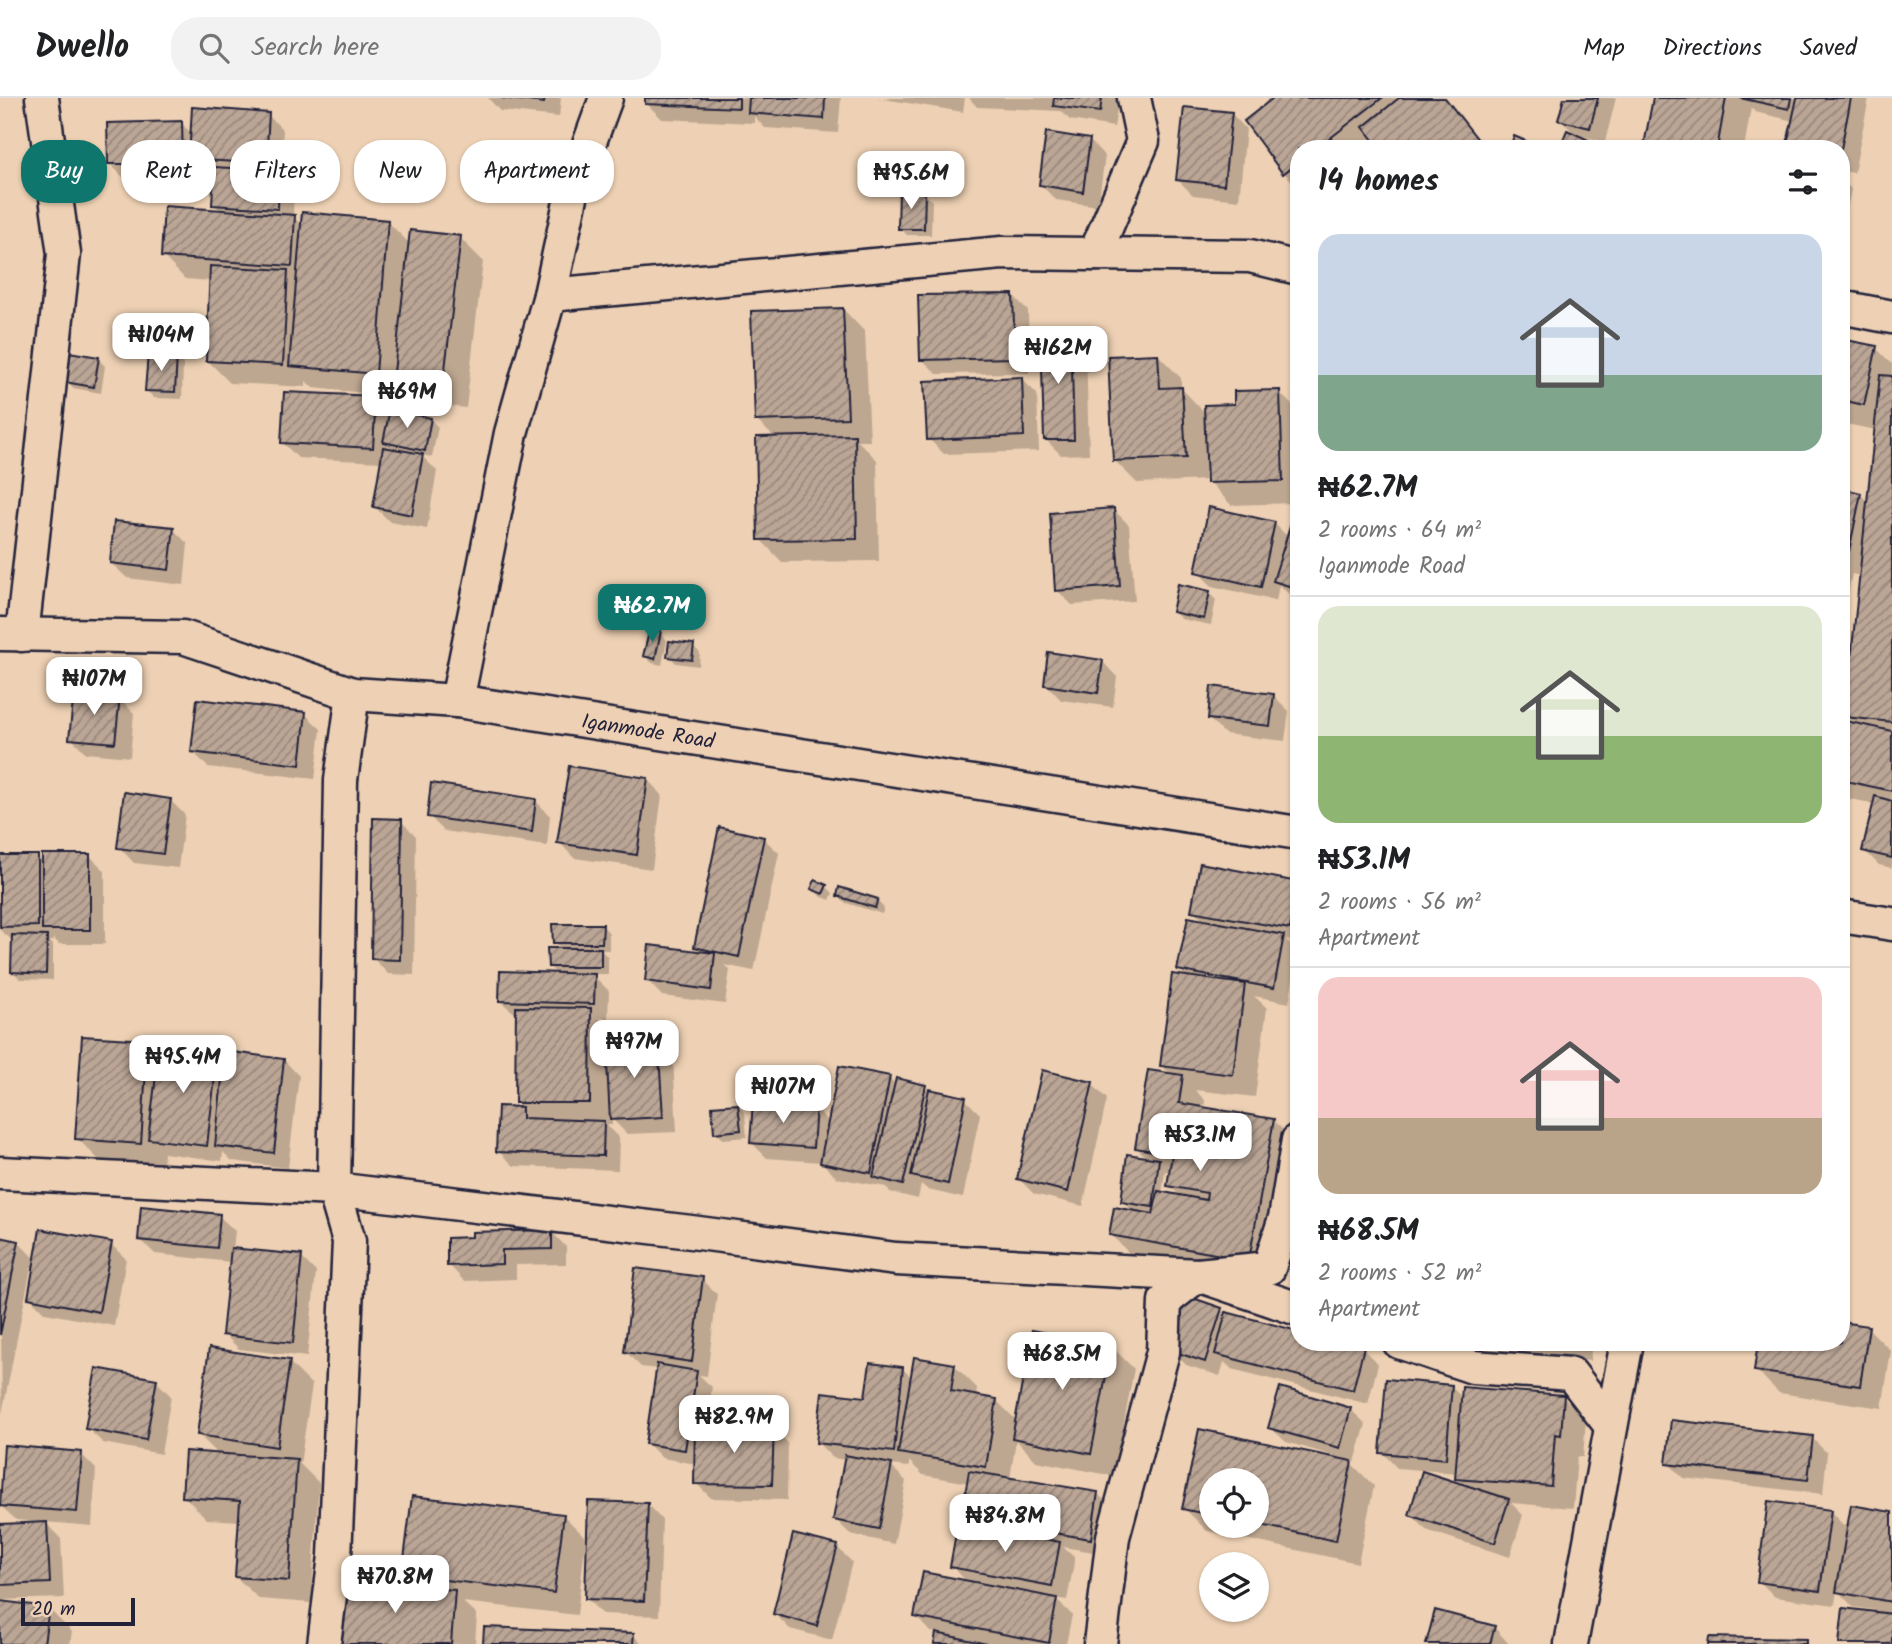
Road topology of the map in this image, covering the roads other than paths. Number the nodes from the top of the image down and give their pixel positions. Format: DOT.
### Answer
graph roads {
  1 [pos="42,98"];
  2 [pos="606,98"];
  3 [pos="1134,98"];
  4 [pos="1095,254"];
  5 [pos="1290,266"];
  6 [pos="550,295"];
  7 [pos="1850,309"];
  8 [pos="1892,317"];
  9 [pos="11,635"];
  10 [pos="353,694"];
  11 [pos="457,701"];
  12 [pos="1290,832"];
  13 [pos="1850,917"];
  14 [pos="1892,924"];
  15 [pos="0,1173"];
  16 [pos="1290,1188"];
  17 [pos="334,1189"];
  18 [pos="1198,1275"];
  19 [pos="1290,1306"];
  20 [pos="1425,1351"];
  21 [pos="1625,1351"];
  22 [pos="1611,1426"];
  23 [pos="324,1644"];
  24 [pos="1100,1644"];
  25 [pos="1571,1644"];
  1 -- 9 [label="street"];
  2 -- 6 [label="street"];
  3 -- 4 [label="street"];
  4 -- 5 [label="street"];
  4 -- 6 [label="street"];
  6 -- 11 [label="street"];
  7 -- 8 [label="street"];
  9 -- 10 [label="street, Iganmode Road"];
  10 -- 11 [label="street, Iganmode Road"];
  10 -- 17 [label="street"];
  11 -- 12 [label="street, Iganmode Road"];
  13 -- 14 [label="street"];
  15 -- 17 [label="street"];
  16 -- 18 [label="street"];
  17 -- 18 [label="street"];
  17 -- 23 [label="street"];
  18 -- 19 [label="street"];
  18 -- 24 [label="street"];
  20 -- 22 [label="street"];
  21 -- 22 [label="street"];
  22 -- 25 [label="street"];
}
